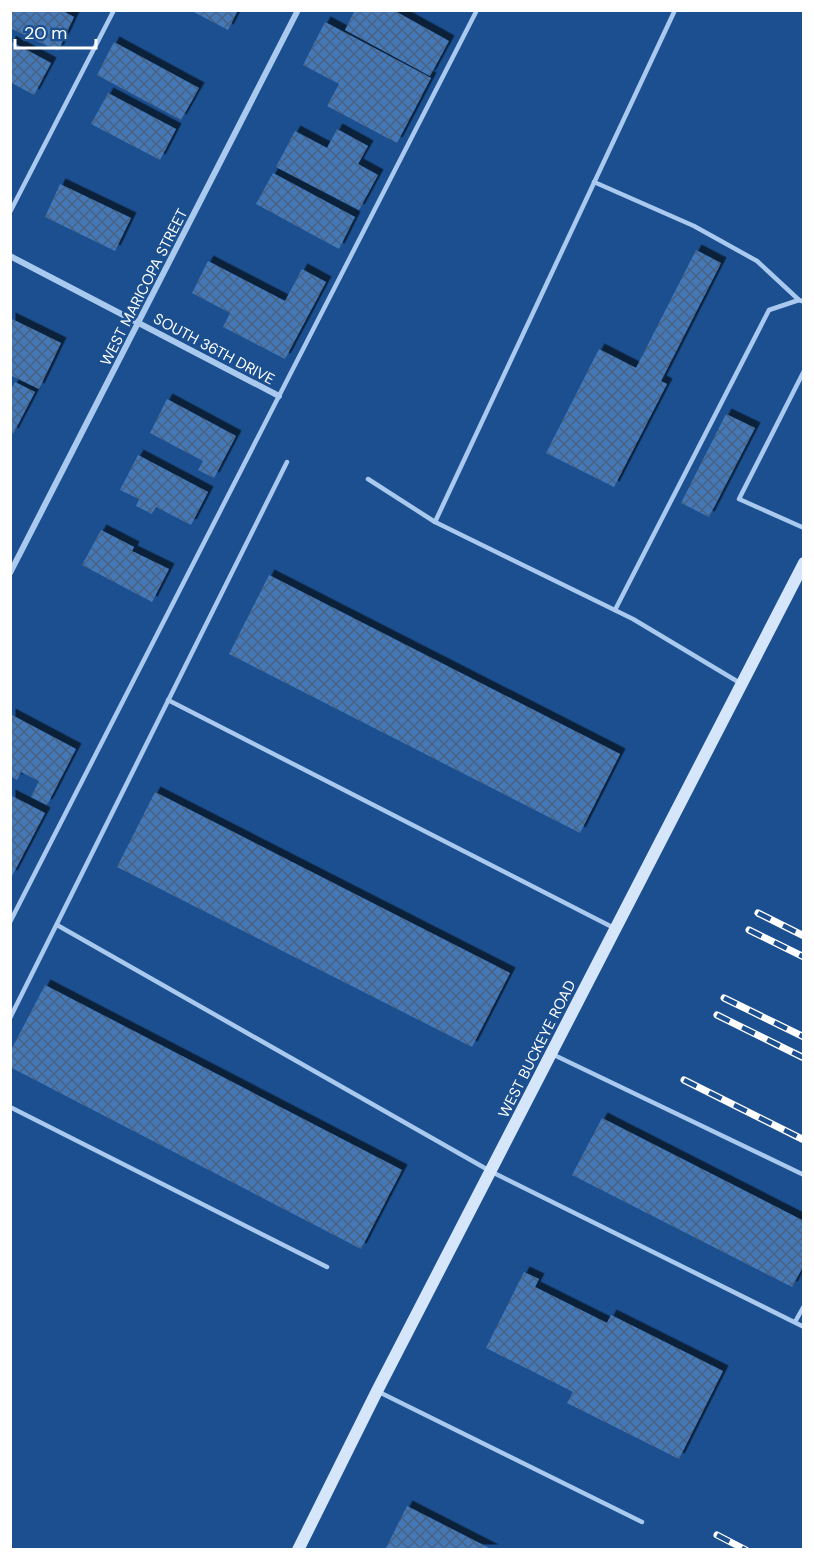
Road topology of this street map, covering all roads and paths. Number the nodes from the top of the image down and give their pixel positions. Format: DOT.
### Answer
graph roads {
  1 [pos="114,10"];
  2 [pos="298,10"];
  3 [pos="477,10"];
  4 [pos="675,10"];
  5 [pos="594,182"];
  6 [pos="10,212"];
  7 [pos="10,255"];
  8 [pos="801,301"];
  9 [pos="139,323"];
  10 [pos="804,370"];
  11 [pos="279,396"];
  12 [pos="287,462"];
  13 [pos="369,479"];
  14 [pos="435,522"];
  15 [pos="804,528"];
  16 [pos="804,562"];
  17 [pos="10,573"];
  18 [pos="615,610"];
  19 [pos="741,684"];
  20 [pos="168,700"];
  21 [pos="10,922"];
  22 [pos="57,925"];
  23 [pos="616,929"];
  24 [pos="10,1018"];
  25 [pos="552,1054"];
  26 [pos="10,1107"];
  27 [pos="490,1171"];
  28 [pos="804,1175"];
  29 [pos="327,1267"];
  30 [pos="804,1306"];
  31 [pos="795,1322"];
  32 [pos="804,1327"];
  33 [pos="377,1391"];
  34 [pos="642,1522"];
  35 [pos="298,1550"];
  1 -- 6 [label="lane"];
  2 -- 9 [label="street, WEST MARICOPA STREET"];
  3 -- 11 [label="lane"];
  4 -- 5 [label="lane"];
  5 -- 8 [label="lane"];
  5 -- 14 [label="lane"];
  7 -- 9 [label="street, SOUTH 36TH DRIVE"];
  8 -- 18 [label="lane"];
  9 -- 11 [label="street, SOUTH 36TH DRIVE"];
  9 -- 17 [label="street, WEST MARICOPA STREET"];
  10 -- 15 [label="lane"];
  11 -- 21 [label="lane"];
  12 -- 20 [label="lane"];
  13 -- 14 [label="lane"];
  14 -- 18 [label="lane"];
  16 -- 19 [label="main road, WEST BUCKEYE ROAD"];
  18 -- 19 [label="lane"];
  19 -- 23 [label="main road, WEST BUCKEYE ROAD"];
  20 -- 22 [label="lane"];
  20 -- 23 [label="lane"];
  22 -- 24 [label="lane"];
  22 -- 27 [label="lane"];
  23 -- 25 [label="main road, WEST BUCKEYE ROAD"];
  25 -- 27 [label="main road, WEST BUCKEYE ROAD"];
  25 -- 28 [label="lane"];
  26 -- 29 [label="lane"];
  27 -- 31 [label="lane"];
  27 -- 33 [label="main road, WEST BUCKEYE ROAD"];
  30 -- 31 [label="lane"];
  31 -- 32 [label="lane"];
  33 -- 34 [label="lane"];
  33 -- 35 [label="main road, WEST BUCKEYE ROAD"];
}
